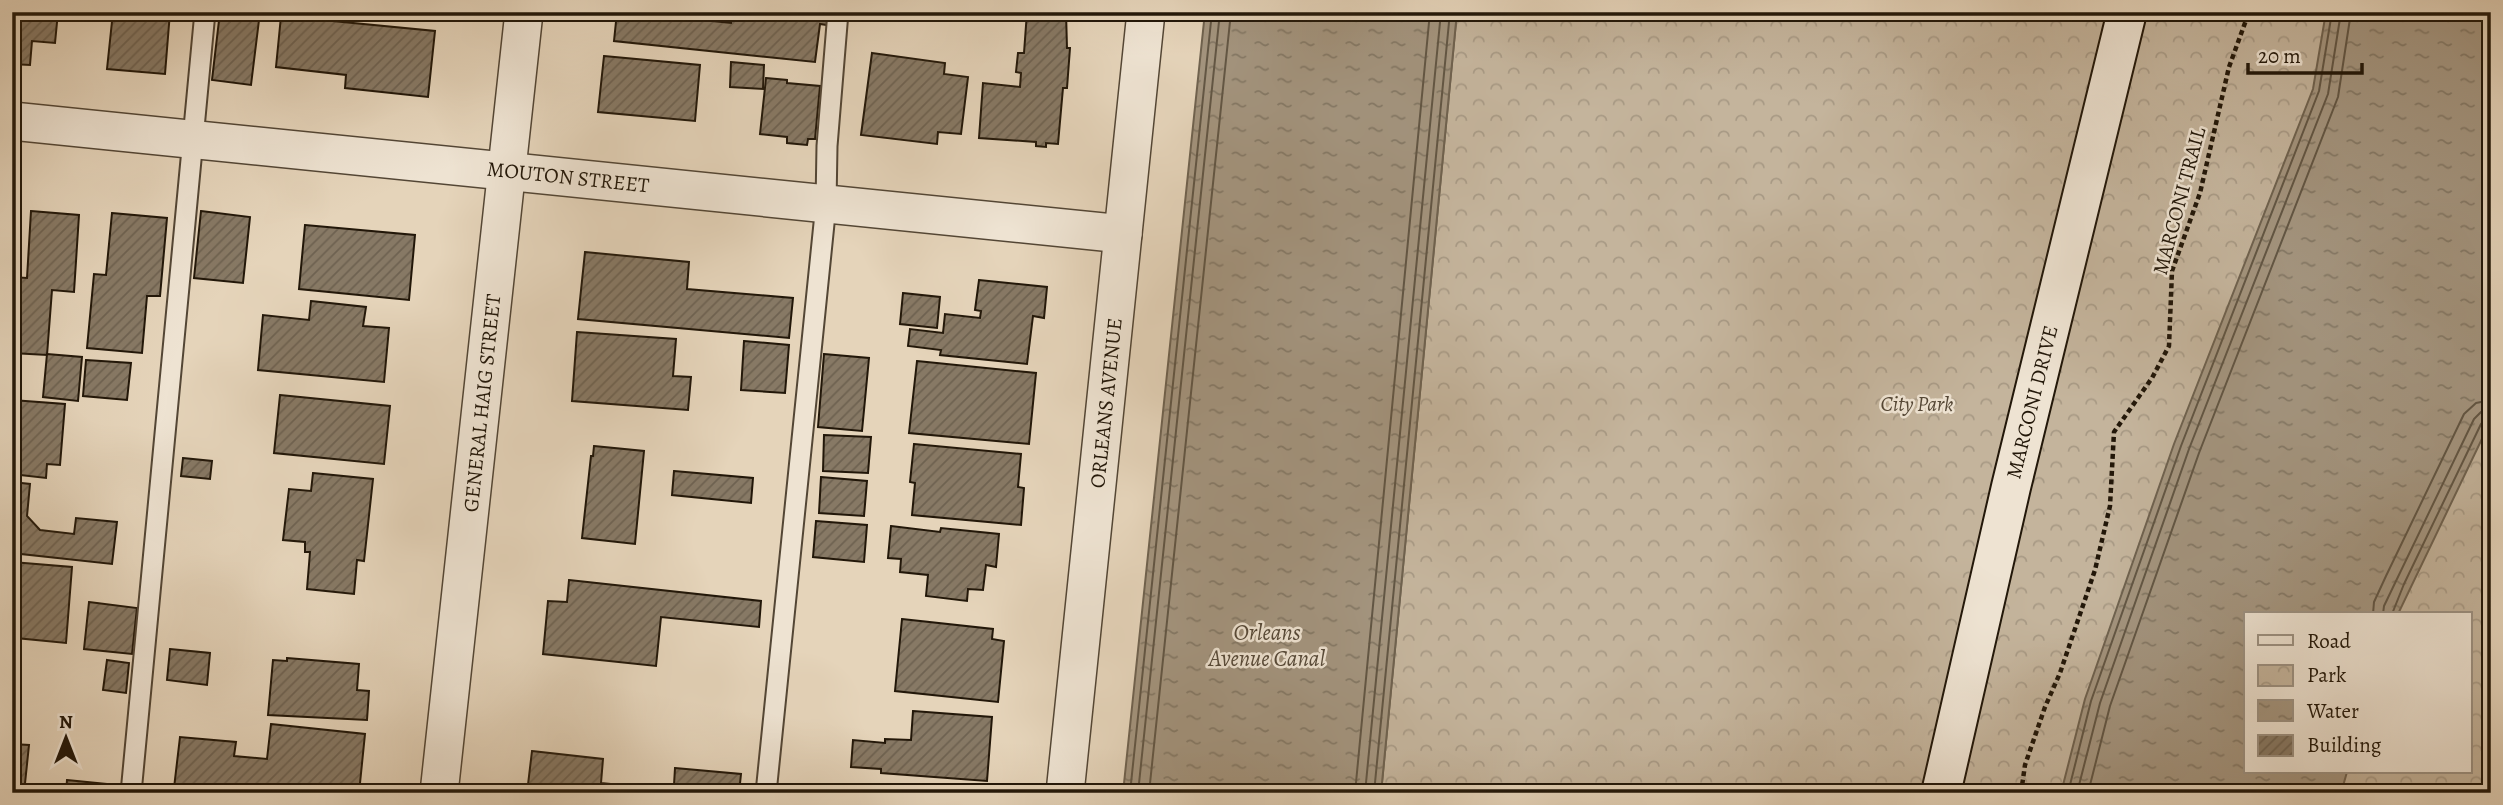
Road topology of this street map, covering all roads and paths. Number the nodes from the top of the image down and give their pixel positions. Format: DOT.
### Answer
graph roads {
  1 [pos="205,12"];
  2 [pos="524,12"];
  3 [pos="838,12"];
  4 [pos="1146,12"];
  5 [pos="2127,12"];
  6 [pos="2249,12"];
  7 [pos="12,121"];
  8 [pos="194,139"];
  9 [pos="508,171"];
  10 [pos="826,204"];
  11 [pos="1123,234"];
  12 [pos="131,793"];
  13 [pos="439,793"];
  14 [pos="766,793"];
  15 [pos="1065,793"];
  16 [pos="1941,793"];
  17 [pos="2021,793"];
  1 -- 8 [label="lane"];
  2 -- 9 [label="street, GENERAL HAIG STREET"];
  3 -- 10 [label="lane"];
  4 -- 11 [label="street, ORLEANS AVENUE"];
  5 -- 16 [label="street, MARCONI DRIVE"];
  6 -- 17 [label="path, MARCONI TRAIL"];
  7 -- 8 [label="street, MOUTON STREET"];
  8 -- 9 [label="street, MOUTON STREET"];
  8 -- 12 [label="lane"];
  9 -- 10 [label="street, MOUTON STREET"];
  9 -- 13 [label="street, GENERAL HAIG STREET"];
  10 -- 11 [label="street, MOUTON STREET"];
  10 -- 14 [label="lane"];
  11 -- 15 [label="street, ORLEANS AVENUE"];
}
